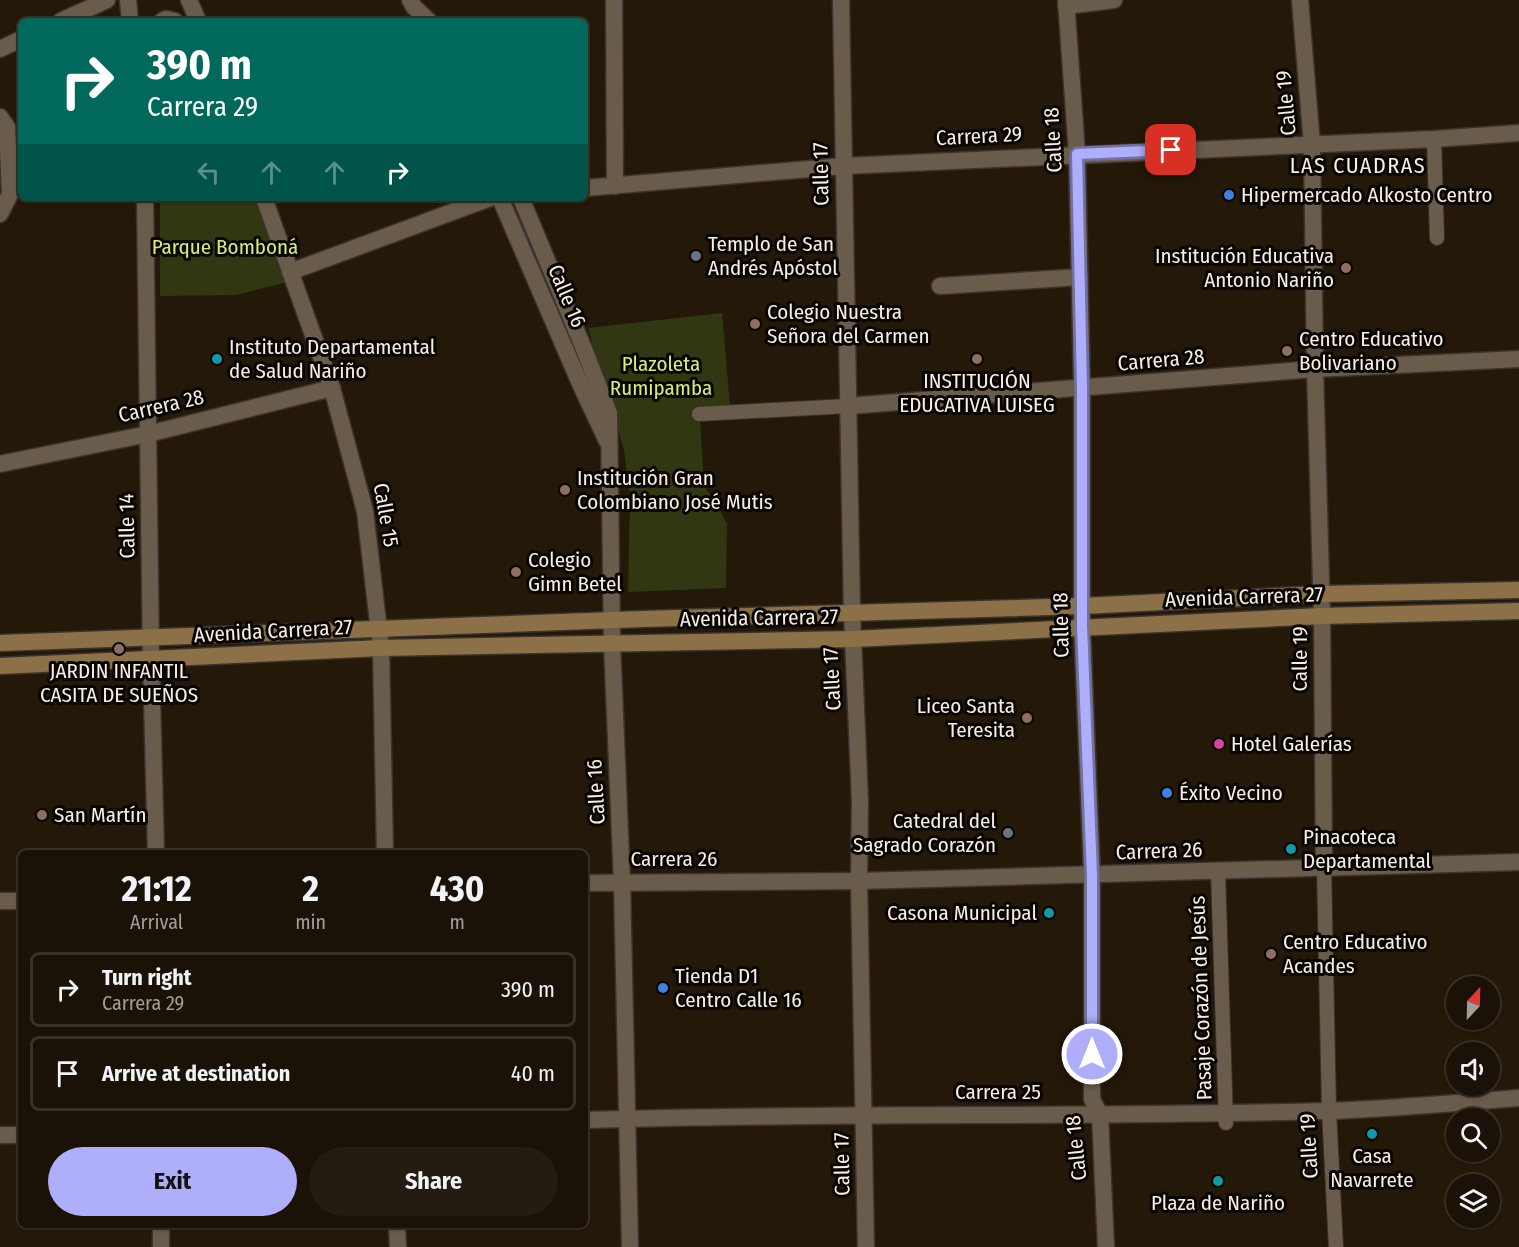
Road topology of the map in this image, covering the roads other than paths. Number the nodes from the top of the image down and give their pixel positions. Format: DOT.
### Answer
graph roads {
  1 [pos="107,0"];
  2 [pos="128,0"];
  3 [pos="189,0"];
  4 [pos="614,0"];
  5 [pos="841,0"];
  6 [pos="1114,0"];
  7 [pos="1300,0"];
  8 [pos="1066,3"];
  9 [pos="68,18"];
  10 [pos="130,18"];
  11 [pos="197,18"];
  12 [pos="18,40"];
  13 [pos="0,49"];
  14 [pos="9,124"];
  15 [pos="1519,133"];
  16 [pos="1434,139"];
  17 [pos="1312,145"];
  18 [pos="1077,154"];
  19 [pos="843,166"];
  20 [pos="615,186"];
  21 [pos="588,188"];
  22 [pos="16,194"];
  23 [pos="146,201"];
  24 [pos="265,201"];
  25 [pos="482,201"];
  26 [pos="501,201"];
  27 [pos="521,201"];
  28 [pos="0,214"];
  29 [pos="1437,238"];
  30 [pos="290,272"];
  31 [pos="1080,277"];
  32 [pos="940,286"];
  33 [pos="1519,359"];
  34 [pos="1315,369"];
  35 [pos="332,388"];
  36 [pos="1082,389"];
  37 [pos="848,406"];
  38 [pos="699,414"];
  39 [pos="148,434"];
  40 [pos="609,444"];
  41 [pos="0,464"];
  42 [pos="1519,590"];
  43 [pos="1322,594"];
  44 [pos="1082,606"];
  45 [pos="1519,611"];
  46 [pos="852,614"];
  47 [pos="1322,616"];
  48 [pos="612,620"];
  49 [pos="1082,626"];
  50 [pos="379,630"];
  51 [pos="151,637"];
  52 [pos="853,639"];
  53 [pos="0,643"];
  54 [pos="612,643"];
  55 [pos="381,648"];
  56 [pos="151,660"];
  57 [pos="0,666"];
  58 [pos="156,850"];
  59 [pos="385,850"];
  60 [pos="1519,862"];
  61 [pos="1324,867"];
  62 [pos="1218,871"];
  63 [pos="1092,875"];
  64 [pos="859,881"];
  65 [pos="622,882"];
  66 [pos="588,883"];
  67 [pos="0,901"];
  68 [pos="18,901"];
  69 [pos="1519,1098"];
  70 [pos="1329,1111"];
  71 [pos="863,1114"];
  72 [pos="1100,1115"];
  73 [pos="1226,1118"];
  74 [pos="627,1119"];
  75 [pos="588,1120"];
  76 [pos="0,1135"];
  77 [pos="18,1135"];
  78 [pos="161,1228"];
  79 [pos="397,1228"];
  80 [pos="161,1247"];
  81 [pos="398,1247"];
  82 [pos="630,1247"];
  83 [pos="866,1247"];
  84 [pos="1106,1247"];
  85 [pos="1336,1247"];
  1 -- 9 [label="street"];
  2 -- 10 [label="street"];
  3 -- 11 [label="street"];
  4 -- 20 [label="street"];
  5 -- 19 [label="street, Calle 17"];
  6 -- 8 [label="street"];
  7 -- 17 [label="street, Calle 19"];
  8 -- 18 [label="street, Calle 18"];
  12 -- 13 [label="street"];
  14 -- 22 [label="street"];
  15 -- 16 [label="street, Carrera 29"];
  16 -- 17 [label="street, Carrera 29"];
  16 -- 29 [label="street"];
  17 -- 18 [label="street, Carrera 29"];
  17 -- 34 [label="street, Calle 19"];
  18 -- 19 [label="street, Carrera 29"];
  18 -- 31 [label="street, Calle 18"];
  19 -- 20 [label="street, Carrera 29"];
  19 -- 37 [label="street, Calle 17"];
  20 -- 21 [label="street, Carrera 29"];
  22 -- 28 [label="street"];
  23 -- 39 [label="street, Calle 14"];
  24 -- 30 [label="street, Calle 15"];
  25 -- 30 [label="street"];
  26 -- 40 [label="street, Calle 16"];
  27 -- 40 [label="street, Calle 16"];
  30 -- 35 [label="street, Calle 15"];
  31 -- 32 [label="street"];
  31 -- 36 [label="street, Calle 18"];
  33 -- 34 [label="street, Carrera 28"];
  34 -- 36 [label="street, Carrera 28"];
  34 -- 43 [label="street, Calle 19"];
  35 -- 39 [label="street, Carrera 28"];
  35 -- 50 [label="street, Calle 15"];
  36 -- 37 [label="street, Carrera 28"];
  36 -- 44 [label="street, Calle 18"];
  37 -- 38 [label="street, Carrera 28"];
  37 -- 46 [label="street, Calle 17"];
  39 -- 41 [label="street, Carrera 28"];
  39 -- 51 [label="street, Calle 14"];
  40 -- 48 [label="street, Calle 16"];
  42 -- 43 [label="main road, Avenida Carrera 27"];
  43 -- 44 [label="main road, Avenida Carrera 27"];
  43 -- 47 [label="street, Calle 19"];
  44 -- 46 [label="main road, Avenida Carrera 27"];
  44 -- 49 [label="street, Calle 18"];
  45 -- 47 [label="main road, Avenida Carrera 27"];
  46 -- 48 [label="main road, Avenida Carrera 27"];
  46 -- 52 [label="street, Calle 17"];
  47 -- 49 [label="main road, Avenida Carrera 27"];
  47 -- 61 [label="street, Calle 19"];
  48 -- 50 [label="main road, Avenida Carrera 27"];
  48 -- 54 [label="street, Calle 16"];
  49 -- 52 [label="main road, Avenida Carrera 27"];
  49 -- 63 [label="street, Calle 18"];
  50 -- 51 [label="main road, Avenida Carrera 27"];
  50 -- 55 [label="street, Calle 15"];
  51 -- 53 [label="main road, Avenida Carrera 27"];
  51 -- 56 [label="street, Calle 14"];
  52 -- 54 [label="main road, Avenida Carrera 27"];
  52 -- 64 [label="street, Calle 17"];
  54 -- 55 [label="main road, Avenida Carrera 27"];
  54 -- 65 [label="street, Calle 16"];
  55 -- 56 [label="main road, Avenida Carrera 27"];
  55 -- 59 [label="street, Calle 15"];
  56 -- 57 [label="main road, Avenida Carrera 27"];
  56 -- 58 [label="street, Calle 14"];
  60 -- 61 [label="street, Carrera 26"];
  61 -- 62 [label="street, Carrera 26"];
  61 -- 70 [label="street, Calle 19"];
  62 -- 63 [label="street, Carrera 26"];
  62 -- 73 [label="street, Pasaje Corazón de Jesús"];
  63 -- 64 [label="street, Carrera 26"];
  63 -- 72 [label="street, Calle 18"];
  64 -- 65 [label="street, Carrera 26"];
  64 -- 71 [label="street, Calle 17"];
  65 -- 66 [label="street, Carrera 26"];
  65 -- 74 [label="street, Calle 16"];
  67 -- 68 [label="street"];
  69 -- 70 [label="street, Carrera 25"];
  70 -- 73 [label="street, Carrera 25"];
  70 -- 85 [label="street, Calle 19"];
  71 -- 72 [label="street, Carrera 25"];
  71 -- 74 [label="street, Carrera 25"];
  71 -- 83 [label="street, Calle 17"];
  72 -- 73 [label="street, Carrera 25"];
  72 -- 84 [label="street, Calle 18"];
  74 -- 75 [label="street, Carrera 25"];
  74 -- 82 [label="street, Calle 16"];
  76 -- 77 [label="street"];
  78 -- 80 [label="street"];
  79 -- 81 [label="street"];
}
